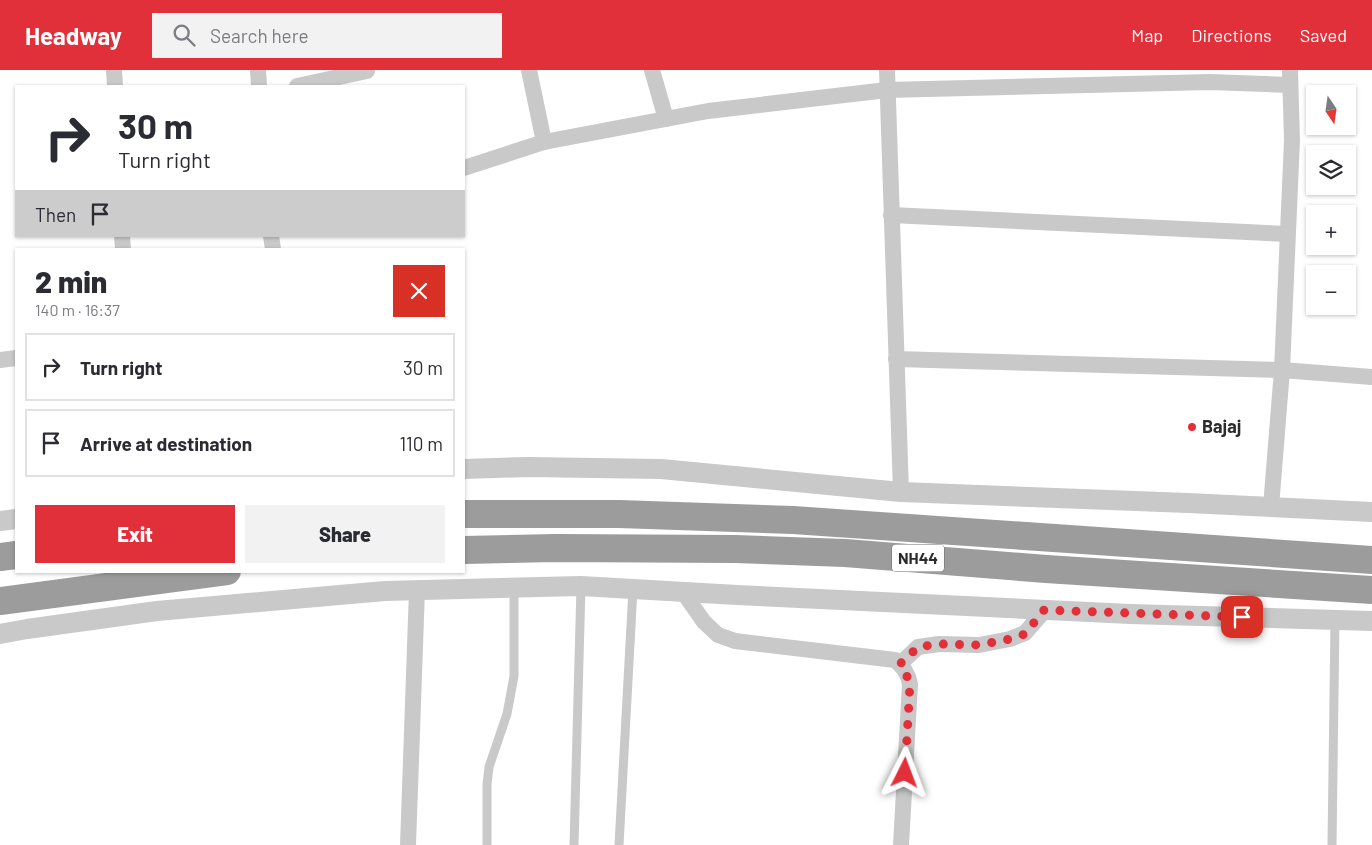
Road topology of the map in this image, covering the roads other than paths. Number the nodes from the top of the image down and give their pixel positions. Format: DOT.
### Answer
graph roads {
  1 [pos="114,70"];
  2 [pos="258,70"];
  3 [pos="529,70"];
  4 [pos="652,70"];
  5 [pos="887,70"];
  6 [pos="368,71"];
  7 [pos="1290,77"];
  8 [pos="115,85"];
  9 [pos="259,85"];
  10 [pos="302,85"];
  11 [pos="887,90"];
  12 [pos="666,119"];
  13 [pos="544,142"];
  14 [pos="465,168"];
  15 [pos="891,215"];
  16 [pos="1287,234"];
  17 [pos="15,358"];
  18 [pos="896,359"];
  19 [pos="0,360"];
  20 [pos="1282,370"];
  21 [pos="1372,377"];
  22 [pos="465,469"];
  23 [pos="901,492"];
  24 [pos="1271,507"];
  25 [pos="1372,512"];
  26 [pos="465,514"];
  27 [pos="15,519"];
  28 [pos="0,521"];
  29 [pos="465,550"];
  30 [pos="15,555"];
  31 [pos="0,557"];
  32 [pos="1372,560"];
  33 [pos="211,573"];
  34 [pos="581,586"];
  35 [pos="514,588"];
  36 [pos="633,589"];
  37 [pos="417,590"];
  38 [pos="1372,590"];
  39 [pos="683,592"];
  40 [pos="0,601"];
  41 [pos="1044,610"];
  42 [pos="1336,620"];
  43 [pos="1372,621"];
  44 [pos="0,634"];
  45 [pos="900,664"];
  46 [pos="408,845"];
  47 [pos="487,845"];
  48 [pos="574,845"];
  49 [pos="619,845"];
  50 [pos="901,845"];
  51 [pos="1332,845"];
  1 -- 8 [label="street"];
  2 -- 9 [label="street"];
  3 -- 13 [label="street"];
  4 -- 12 [label="street"];
  5 -- 11 [label="street"];
  6 -- 10 [label="street"];
  7 -- 11 [label="street"];
  7 -- 16 [label="street"];
  11 -- 12 [label="street"];
  11 -- 15 [label="street"];
  12 -- 13 [label="street"];
  13 -- 14 [label="street"];
  15 -- 16 [label="street"];
  15 -- 18 [label="street"];
  16 -- 20 [label="street"];
  17 -- 19 [label="street"];
  18 -- 20 [label="street"];
  18 -- 23 [label="street"];
  20 -- 21 [label="street"];
  20 -- 24 [label="street"];
  22 -- 23 [label="street"];
  23 -- 24 [label="street"];
  24 -- 25 [label="street"];
  26 -- 32 [label="highway, NH44"];
  27 -- 28 [label="street"];
  29 -- 38 [label="highway, NH44"];
  30 -- 31 [label="highway"];
  33 -- 40 [label="highway"];
  34 -- 35 [label="street"];
  34 -- 36 [label="street"];
  34 -- 48 [label="lane"];
  35 -- 37 [label="street"];
  35 -- 47 [label="lane"];
  36 -- 39 [label="street"];
  36 -- 49 [label="lane"];
  37 -- 44 [label="street"];
  37 -- 46 [label="street"];
  39 -- 41 [label="street"];
  39 -- 45 [label="street"];
  41 -- 42 [label="street"];
  41 -- 45 [label="street"];
  42 -- 43 [label="street"];
  42 -- 51 [label="lane"];
  45 -- 50 [label="street"];
}
